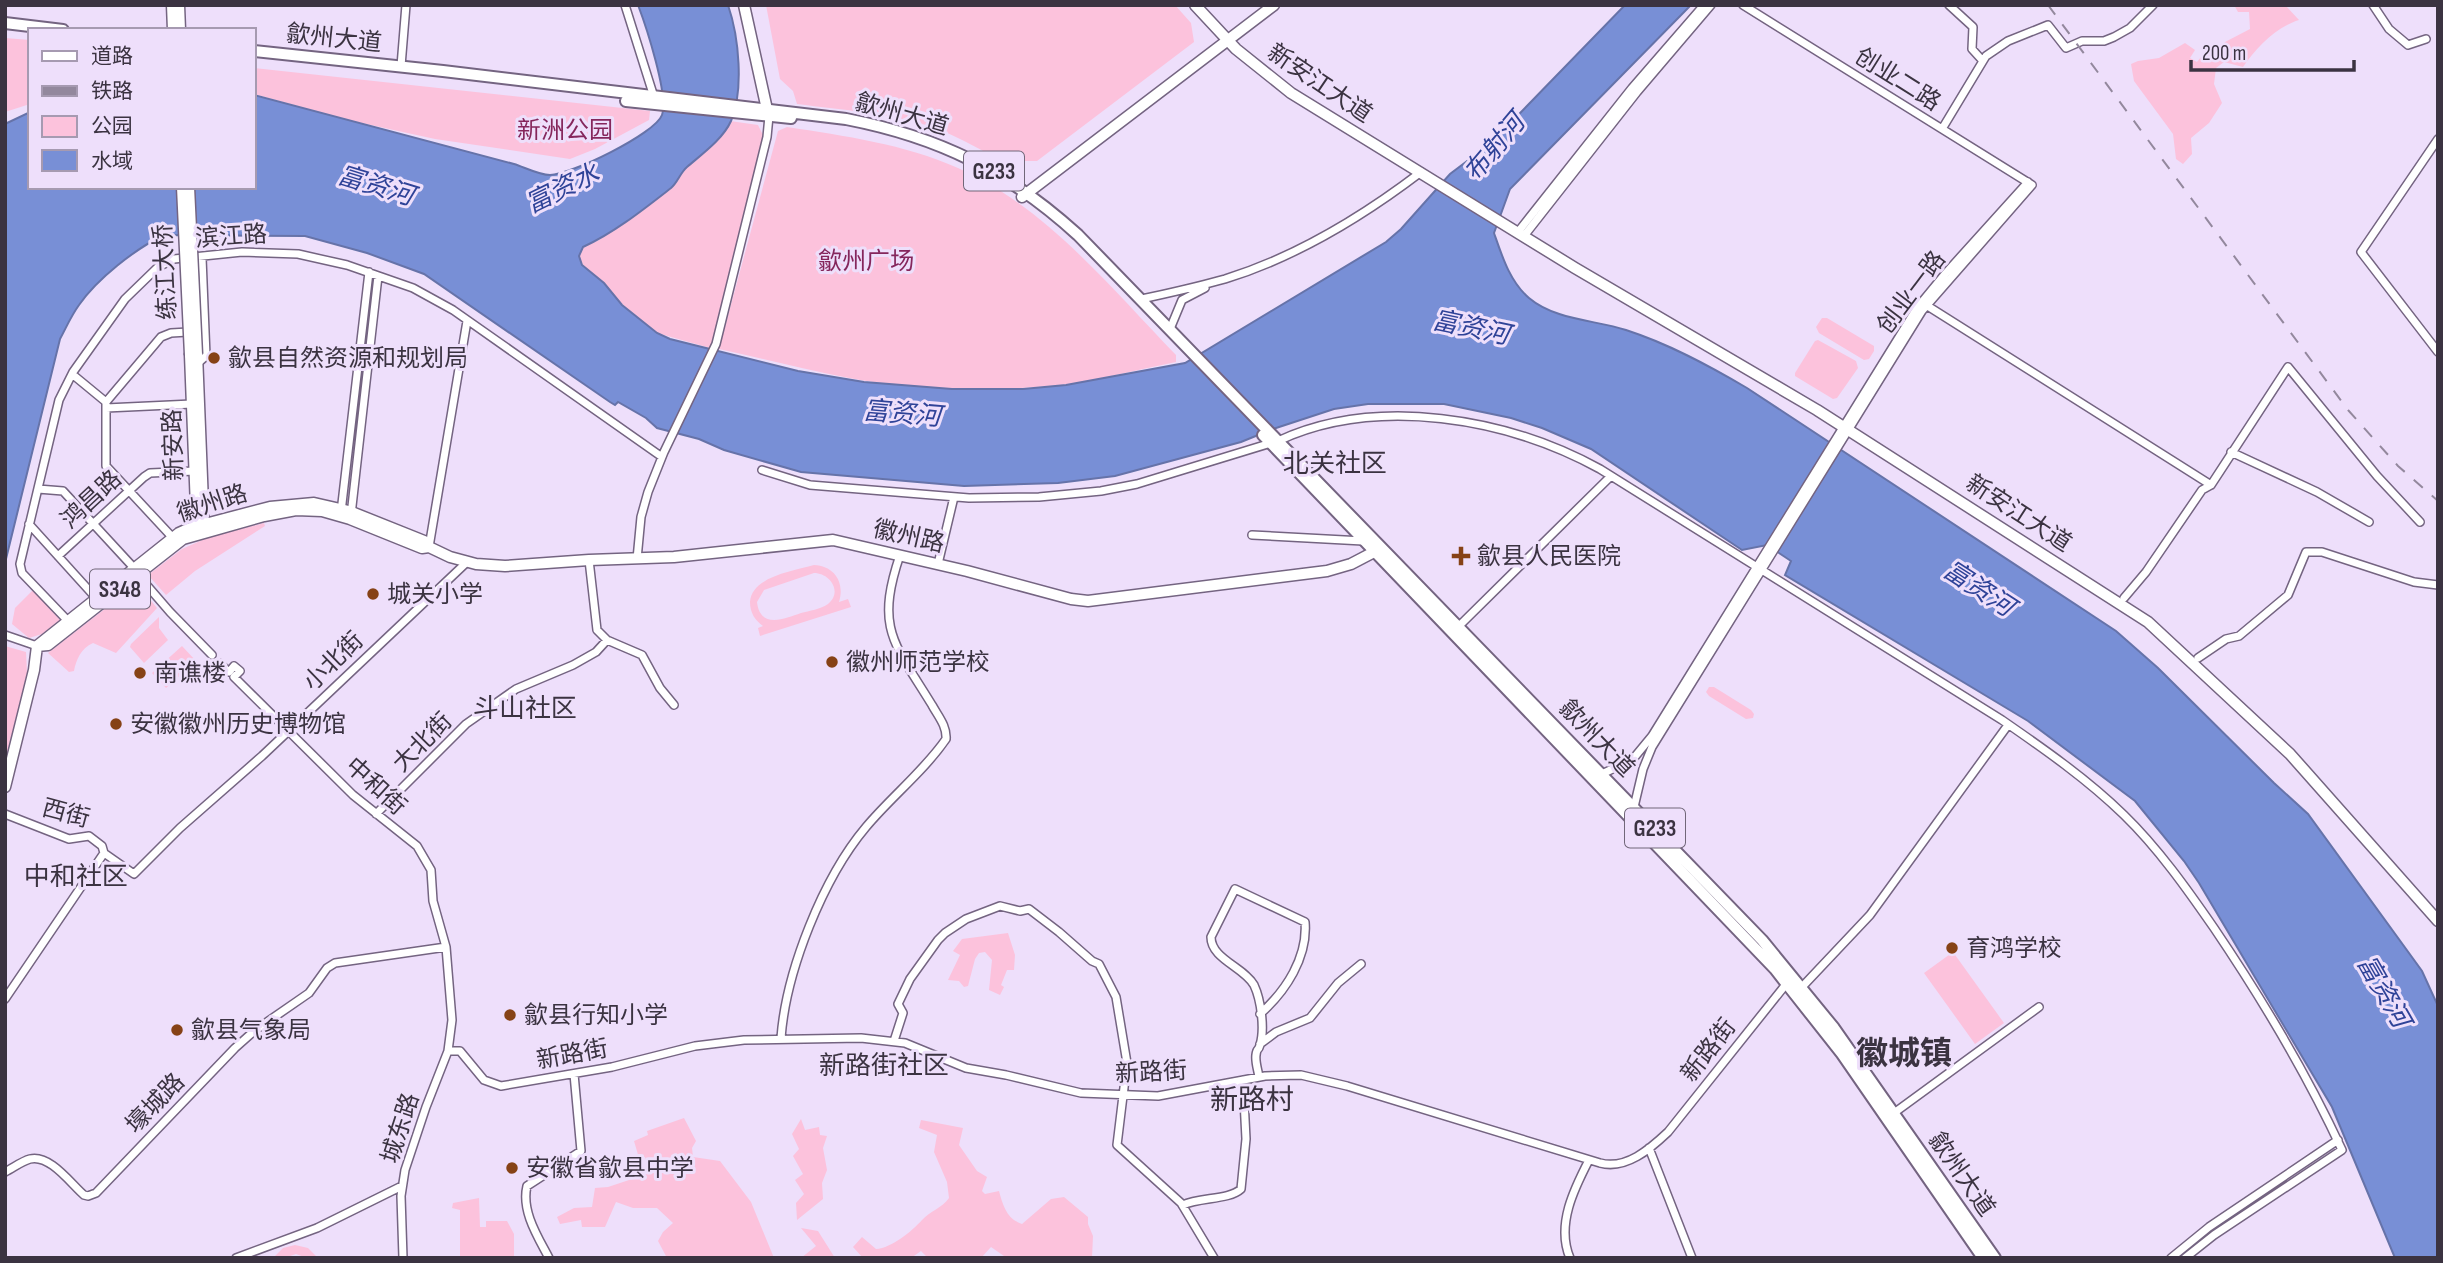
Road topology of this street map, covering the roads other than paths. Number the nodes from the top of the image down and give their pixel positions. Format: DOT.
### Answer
graph roads {
  1 [pos="172,5"];
  2 [pos="179,5"];
  3 [pos="406,5"];
  4 [pos="625,5"];
  5 [pos="744,5"];
  6 [pos="750,5"];
  7 [pos="1195,5"];
  8 [pos="1203,5"];
  9 [pos="1264,5"];
  10 [pos="1275,5"];
  11 [pos="1704,5"];
  12 [pos="1711,5"];
  13 [pos="1743,5"];
  14 [pos="1948,5"];
  15 [pos="2153,5"];
  16 [pos="2373,5"];
  17 [pos="5,22"];
  18 [pos="48,28"];
  19 [pos="173,28"];
  20 [pos="180,28"];
  21 [pos="5,30"];
  22 [pos="28,33"];
  23 [pos="1227,36"];
  24 [pos="2426,39"];
  25 [pos="256,51"];
  26 [pos="256,58"];
  27 [pos="1982,60"];
  28 [pos="401,66"];
  29 [pos="658,100"];
  30 [pos="768,111"];
  31 [pos="1942,129"];
  32 [pos="2438,139"];
  33 [pos="1421,172"];
  34 [pos="1436,177"];
  35 [pos="2030,184"];
  36 [pos="182,189"];
  37 [pos="189,189"];
  38 [pos="1022,193"];
  39 [pos="1519,229"];
  40 [pos="202,258"];
  41 [pos="369,272"];
  42 [pos="378,276"];
  43 [pos="1225,279"];
  44 [pos="1142,299"];
  45 [pos="1926,305"];
  46 [pos="467,321"];
  47 [pos="1170,328"];
  48 [pos="205,331"];
  49 [pos="1186,350"];
  50 [pos="2438,352"];
  51 [pos="195,358"];
  52 [pos="72,374"];
  53 [pos="192,404"];
  54 [pos="106,405"];
  55 [pos="1845,429"];
  56 [pos="1272,440"];
  57 [pos="2231,452"];
  58 [pos="663,454"];
  59 [pos="762,470"];
  60 [pos="195,471"];
  61 [pos="1611,476"];
  62 [pos="2211,485"];
  63 [pos="38,489"];
  64 [pos="128,490"];
  65 [pos="954,497"];
  66 [pos="346,514"];
  67 [pos="2369,522"];
  68 [pos="93,523"];
  69 [pos="2420,523"];
  70 [pos="29,524"];
  71 [pos="201,529"];
  72 [pos="1252,535"];
  73 [pos="173,538"];
  74 [pos="1363,541"];
  75 [pos="429,547"];
  76 [pos="1374,552"];
  77 [pos="900,555"];
  78 [pos="58,556"];
  79 [pos="637,559"];
  80 [pos="589,560"];
  81 [pos="467,562"];
  82 [pos="939,565"];
  83 [pos="1758,570"];
  84 [pos="136,571"];
  85 [pos="2438,585"];
  86 [pos="96,598"];
  87 [pos="2124,598"];
  88 [pos="68,621"];
  89 [pos="1459,626"];
  90 [pos="8,636"];
  91 [pos="607,640"];
  92 [pos="37,646"];
  93 [pos="212,656"];
  94 [pos="2198,658"];
  95 [pos="219,663"];
  96 [pos="674,705"];
  97 [pos="2008,725"];
  98 [pos="289,729"];
  99 [pos="1602,774"];
  100 [pos="5,787"];
  101 [pos="1634,807"];
  102 [pos="5,814"];
  103 [pos="376,814"];
  104 [pos="104,853"];
  105 [pos="2438,912"];
  106 [pos="2438,921"];
  107 [pos="446,947"];
  108 [pos="1361,964"];
  109 [pos="1787,983"];
  110 [pos="1802,986"];
  111 [pos="5,999"];
  112 [pos="2039,1007"];
  113 [pos="1260,1014"];
  114 [pos="781,1038"];
  115 [pos="894,1041"];
  116 [pos="1260,1044"];
  117 [pos="448,1051"];
  118 [pos="574,1074"];
  119 [pos="1259,1077"];
  120 [pos="1243,1080"];
  121 [pos="1122,1095"];
  122 [pos="1894,1113"];
  123 [pos="2338,1140"];
  124 [pos="1649,1147"];
  125 [pos="1589,1160"];
  126 [pos="5,1172"];
  127 [pos="402,1186"];
  128 [pos="1183,1205"];
  129 [pos="250,1256"];
  130 [pos="236,1258"];
  131 [pos="403,1258"];
  132 [pos="550,1258"];
  133 [pos="1214,1258"];
  134 [pos="1570,1258"];
  135 [pos="1692,1258"];
  136 [pos="1983,1258"];
  137 [pos="1995,1258"];
  138 [pos="2171,1258"];
  139 [pos="2185,1258"];
  1 -- 19 [label="main road"];
  2 -- 20 [label="main road"];
  3 -- 28 [label="street"];
  4 -- 29 [label="street"];
  5 -- 30 [label="main road"];
  6 -- 30 [label="main road"];
  7 -- 23 [label="main road, 新安江大道"];
  8 -- 23 [label="main road, 新安江大道"];
  9 -- 23 [label="main road"];
  10 -- 23 [label="main road"];
  11 -- 39 [label="street"];
  12 -- 39 [label="street"];
  13 -- 31 [label="street, 创业二路"];
  14 -- 27 [label="street"];
  15 -- 27 [label="street"];
  16 -- 24 [label="street"];
  17 -- 18 [label="highway"];
  21 -- 22 [label="highway"];
  23 -- 33 [label="main road, 新安江大道"];
  23 -- 34 [label="main road, 新安江大道"];
  23 -- 38 [label="main road"];
  25 -- 28 [label="highway, 歙州大道 / G233"];
  26 -- 29 [label="highway, 歙州大道 / G233"];
  27 -- 31 [label="street"];
  28 -- 29 [label="highway, 歙州大道 / G233"];
  29 -- 30 [label="highway, 歙州大道 / G233"];
  30 -- 38 [label="highway, 歙州大道 / G233"];
  30 -- 58 [label="street"];
  31 -- 35 [label="street, 创业二路"];
  32 -- 50 [label="street"];
  33 -- 34 [label="main road, 新安江大道"];
  33 -- 43 [label="street"];
  34 -- 39 [label="main road, 新安江大道"];
  35 -- 45 [label="street, 创业一路"];
  35 -- 55 [label="street, 创业一路"];
  36 -- 51 [label="main road, 练江大桥, bridge"];
  37 -- 51 [label="main road, 练江大桥, bridge"];
  38 -- 44 [label="highway, 歙州大道 / G233"];
  38 -- 49 [label="highway, 歙州大道 / G233"];
  39 -- 55 [label="main road, 新安江大道"];
  40 -- 41 [label="street, 滨江路"];
  40 -- 48 [label="street"];
  40 -- 52 [label="street, 滨江路"];
  41 -- 42 [label="street, 滨江路"];
  41 -- 66 [label="street"];
  42 -- 46 [label="street, 滨江路"];
  42 -- 66 [label="street"];
  43 -- 44 [label="street"];
  43 -- 47 [label="street"];
  44 -- 47 [label="highway, 歙州大道 / G233"];
  45 -- 55 [label="street, 创业一路"];
  45 -- 62 [label="street"];
  46 -- 58 [label="street, 滨江路"];
  46 -- 75 [label="street"];
  47 -- 49 [label="highway, 歙州大道 / G233"];
  48 -- 51 [label="street"];
  48 -- 54 [label="street"];
  49 -- 56 [label="highway, G233"];
  51 -- 53 [label="main road, 新安路"];
  51 -- 71 [label="main road, 新安路"];
  52 -- 54 [label="street"];
  52 -- 63 [label="street, 滨江路"];
  53 -- 54 [label="street"];
  53 -- 60 [label="main road, 新安路"];
  54 -- 64 [label="street"];
  55 -- 83 [label="street"];
  55 -- 87 [label="main road, 新安江大道"];
  55 -- 106 [label="main road, 新安江大道"];
  56 -- 61 [label="street"];
  56 -- 65 [label="street"];
  56 -- 74 [label="highway, 歙州大道 / G233"];
  56 -- 89 [label="highway, 歙州大道 / G233"];
  57 -- 62 [label="street"];
  57 -- 67 [label="street"];
  57 -- 69 [label="street"];
  58 -- 79 [label="street"];
  59 -- 65 [label="street"];
  60 -- 64 [label="street, 鸿昌路"];
  60 -- 71 [label="main road, 新安路"];
  61 -- 83 [label="street"];
  61 -- 89 [label="street"];
  62 -- 87 [label="street"];
  63 -- 68 [label="street"];
  63 -- 70 [label="street, 滨江路"];
  64 -- 68 [label="street, 鸿昌路"];
  64 -- 73 [label="street"];
  65 -- 82 [label="street"];
  66 -- 71 [label="main road, 徽州路"];
  66 -- 75 [label="main road, 徽州路"];
  68 -- 78 [label="street, 鸿昌路"];
  68 -- 84 [label="street"];
  70 -- 78 [label="street"];
  70 -- 88 [label="street, 滨江路"];
  71 -- 73 [label="main road, 徽州路 / S348"];
  71 -- 84 [label="main road, 徽州路 / S348"];
  72 -- 74 [label="street"];
  73 -- 84 [label="main road, 徽州路 / S348"];
  74 -- 76 [label="highway, 歙州大道 / G233"];
  75 -- 81 [label="main road, 徽州路"];
  76 -- 82 [label="main road, 徽州路"];
  76 -- 109 [label="highway, 歙州大道 / G233"];
  77 -- 79 [label="main road, 徽州路"];
  77 -- 82 [label="main road, 徽州路"];
  77 -- 114 [label="street"];
  78 -- 86 [label="street"];
  79 -- 80 [label="main road, 徽州路"];
  80 -- 81 [label="main road, 徽州路"];
  80 -- 91 [label="street"];
  81 -- 98 [label="street, 小北街"];
  83 -- 97 [label="street"];
  83 -- 99 [label="street"];
  83 -- 101 [label="street"];
  84 -- 86 [label="main road, 徽州路 / S348"];
  84 -- 92 [label="main road, 徽州路 / S348"];
  84 -- 93 [label="street"];
  85 -- 94 [label="street"];
  86 -- 88 [label="main road, 徽州路 / S348"];
  87 -- 94 [label="main road, 新安江大道"];
  88 -- 92 [label="main road, 徽州路 / S348"];
  89 -- 99 [label="highway, 歙州大道 / G233"];
  90 -- 92 [label="street"];
  91 -- 96 [label="street"];
  91 -- 103 [label="street, 大北街"];
  92 -- 100 [label="main road"];
  94 -- 105 [label="main road, 新安江大道"];
  95 -- 98 [label="street, 中和街"];
  97 -- 110 [label="street"];
  97 -- 123 [label="street"];
  98 -- 103 [label="street, 中和街"];
  98 -- 104 [label="street, 小北街"];
  99 -- 101 [label="highway, 歙州大道 / G233"];
  101 -- 110 [label="highway, 歙州大道 / G233"];
  102 -- 104 [label="street, 西街"];
  103 -- 107 [label="street, 中和街"];
  104 -- 111 [label="street, 西街"];
  107 -- 117 [label="street, 城东路"];
  107 -- 126 [label="street, 壕城路"];
  108 -- 116 [label="street"];
  109 -- 124 [label="street, 新路街"];
  109 -- 136 [label="highway, 歙州大道 / G233"];
  110 -- 122 [label="highway, 歙州大道 / G233"];
  112 -- 122 [label="street"];
  113 -- 113 [label="street"];
  113 -- 116 [label="street"];
  114 -- 115 [label="street, 新路街"];
  114 -- 118 [label="street, 新路街"];
  115 -- 121 [label="street, 新路街"];
  115 -- 121 [label="street"];
  116 -- 119 [label="street"];
  117 -- 118 [label="street, 新路街"];
  117 -- 127 [label="street, 城东路"];
  118 -- 132 [label="street"];
  119 -- 120 [label="street, 新路街"];
  119 -- 125 [label="street, 新路街"];
  120 -- 121 [label="street, 新路街"];
  120 -- 128 [label="street"];
  121 -- 128 [label="street"];
  122 -- 137 [label="highway, 歙州大道 / G233"];
  123 -- 138 [label="street"];
  123 -- 139 [label="street"];
  124 -- 125 [label="street, 新路街"];
  124 -- 135 [label="street"];
  125 -- 134 [label="street"];
  127 -- 129 [label="street, 城东路"];
  127 -- 131 [label="street"];
  128 -- 133 [label="street"];
  129 -- 130 [label="street, 城东路"];
}
